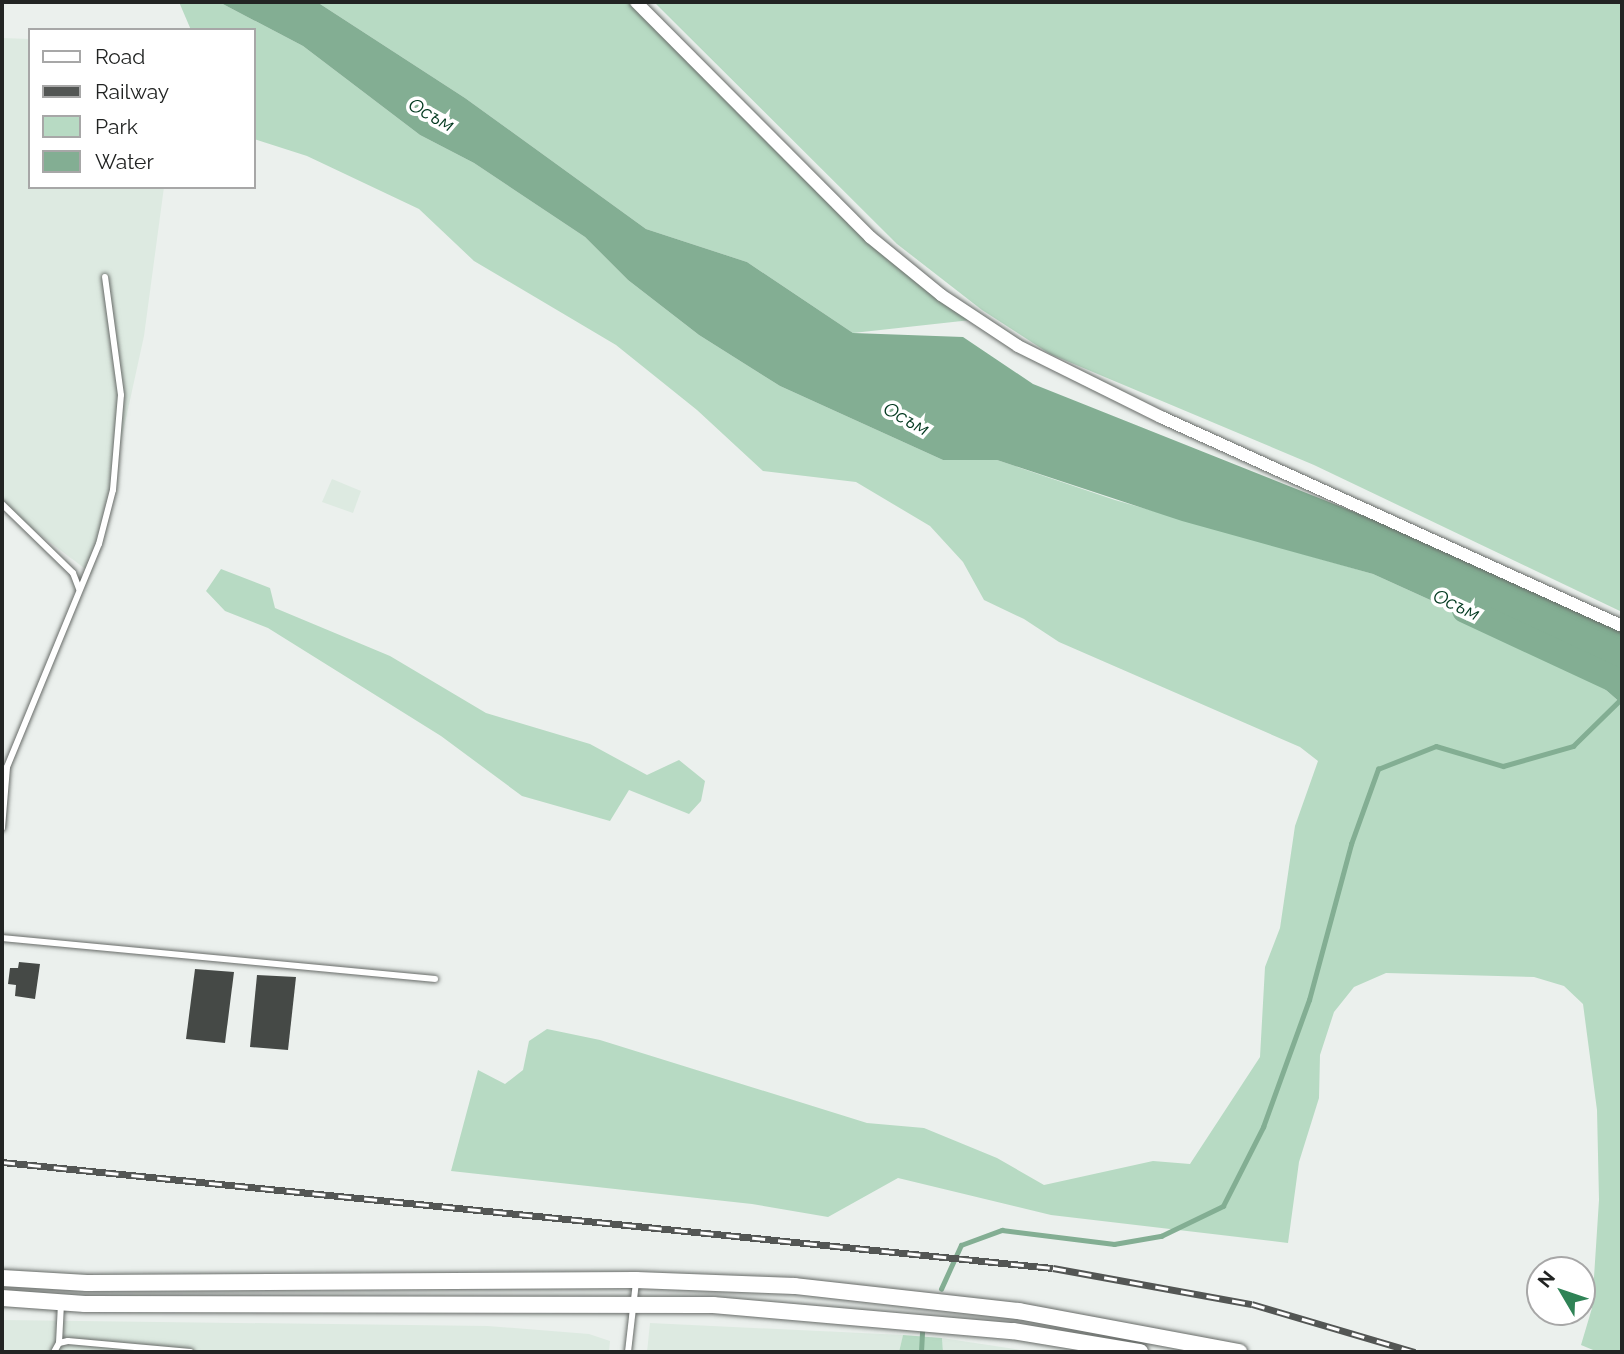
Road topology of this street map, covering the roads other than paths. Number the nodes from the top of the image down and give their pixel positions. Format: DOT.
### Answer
graph roads {
  1 [pos="636,2"];
  2 [pos="104,277"];
  3 [pos="2,504"];
  4 [pos="79,589"];
  5 [pos="1622,626"];
  6 [pos="2,828"];
  7 [pos="2,938"];
  8 [pos="435,979"];
  9 [pos="2,1278"];
  10 [pos="636,1280"];
  11 [pos="2,1298"];
  12 [pos="634,1301"];
  13 [pos="61,1302"];
  14 [pos="59,1343"];
  15 [pos="54,1352"];
  16 [pos="191,1352"];
  17 [pos="628,1352"];
  18 [pos="1140,1352"];
  19 [pos="1239,1352"];
  1 -- 5 [label="street"];
  2 -- 4 [label="lane"];
  3 -- 4 [label="lane"];
  4 -- 6 [label="lane"];
  7 -- 8 [label="lane"];
  9 -- 10 [label="main road"];
  10 -- 12 [label="lane"];
  10 -- 19 [label="main road"];
  11 -- 13 [label="main road"];
  12 -- 13 [label="main road"];
  12 -- 17 [label="lane"];
  12 -- 18 [label="main road"];
  13 -- 14 [label="lane"];
  14 -- 15 [label="lane"];
  14 -- 16 [label="lane"];
}
